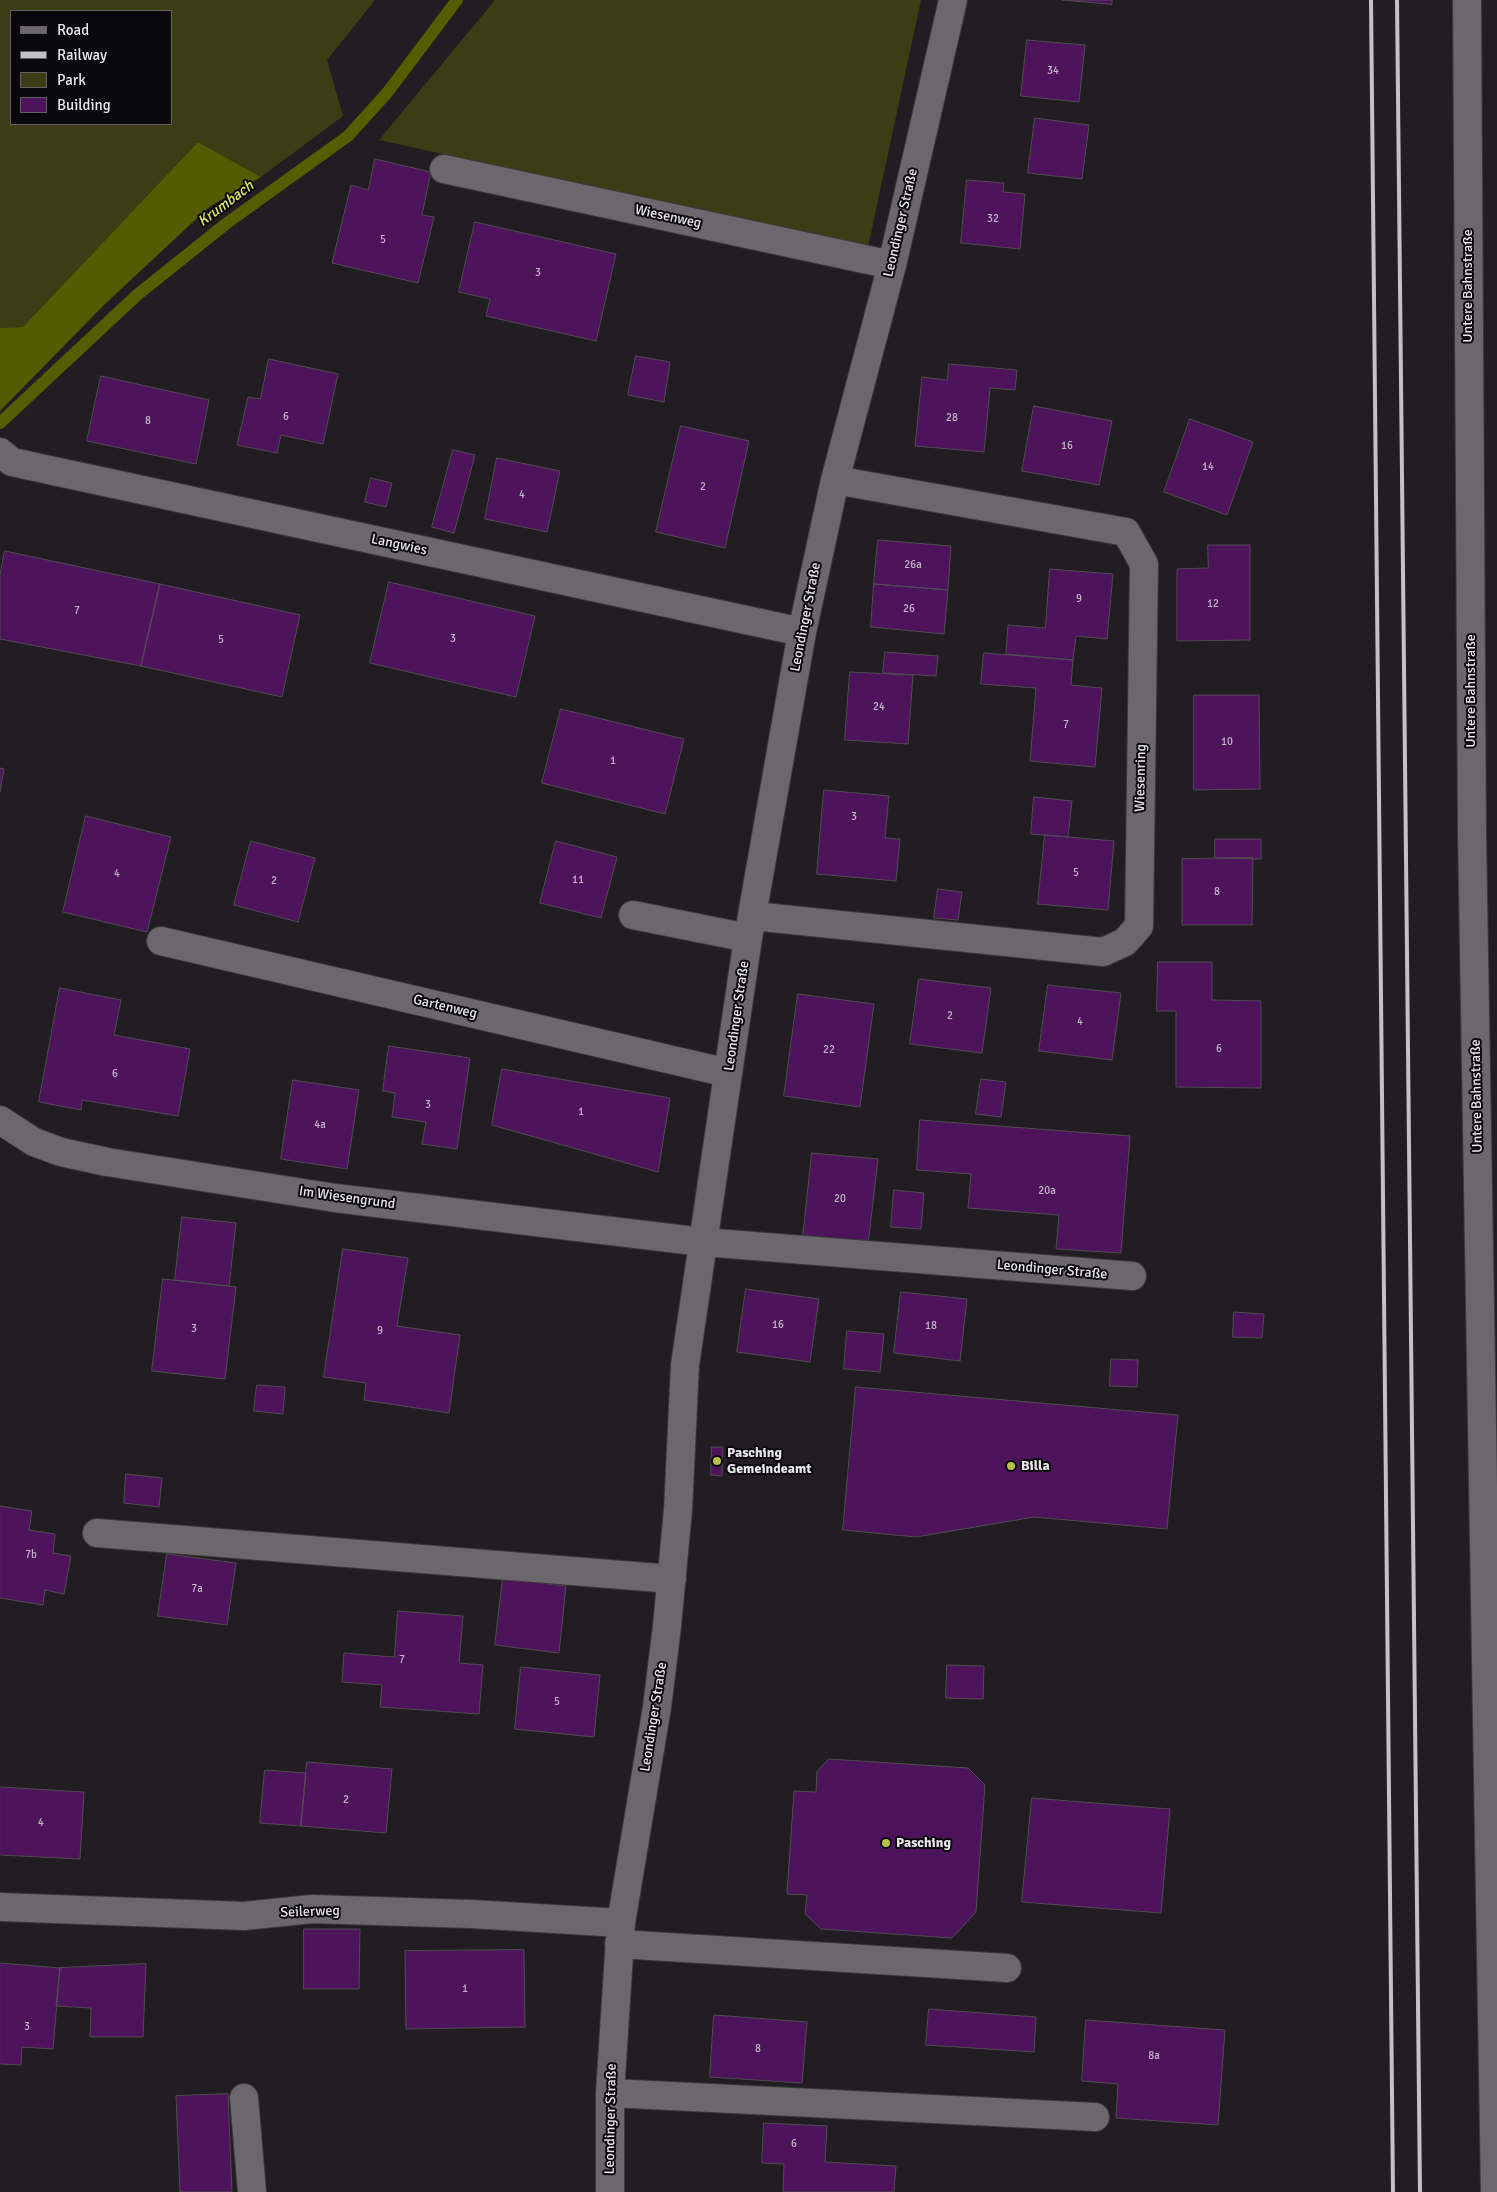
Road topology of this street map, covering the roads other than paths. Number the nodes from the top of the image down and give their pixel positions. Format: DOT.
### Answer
graph roads {
  1 [pos="953,0"];
  2 [pos="1467,0"];
  3 [pos="444,169"];
  4 [pos="892,265"];
  5 [pos="0,452"];
  6 [pos="835,480"];
  7 [pos="802,632"];
  8 [pos="633,915"];
  9 [pos="751,927"];
  10 [pos="162,941"];
  11 [pos="728,1073"];
  12 [pos="0,1120"];
  13 [pos="704,1242"];
  14 [pos="1132,1276"];
  15 [pos="97,1533"];
  16 [pos="672,1579"];
  17 [pos="0,1907"];
  18 [pos="620,1933"];
  19 [pos="1007,1968"];
  20 [pos="1495,1993"];
  21 [pos="610,2093"];
  22 [pos="244,2098"];
  23 [pos="1095,2117"];
  24 [pos="252,2192"];
  25 [pos="610,2192"];
  26 [pos="1495,2192"];
  1 -- 4 [label="street, Leondinger Straße"];
  2 -- 20 [label="street, Untere Bahnstraße"];
  3 -- 4 [label="street, Wiesenweg"];
  4 -- 6 [label="street, Leondinger Straße"];
  5 -- 7 [label="street, Langwies"];
  6 -- 7 [label="street, Leondinger Straße"];
  6 -- 9 [label="street, Wiesenring"];
  7 -- 9 [label="street, Leondinger Straße"];
  8 -- 9 [label="street"];
  9 -- 11 [label="street, Leondinger Straße"];
  10 -- 11 [label="street, Gartenweg"];
  11 -- 13 [label="street, Leondinger Straße"];
  12 -- 13 [label="street, Im Wiesengrund"];
  13 -- 14 [label="street, Leondinger Straße"];
  13 -- 16 [label="street, Leondinger Straße"];
  15 -- 16 [label="street"];
  16 -- 18 [label="street, Leondinger Straße"];
  17 -- 18 [label="street, Seilerweg"];
  18 -- 19 [label="street, Seilerweg"];
  18 -- 21 [label="street, Leondinger Straße"];
  20 -- 26 [label="street, Untere Bahnstraße"];
  21 -- 23 [label="street"];
  21 -- 25 [label="street, Leondinger Straße"];
  22 -- 24 [label="street"];
}
